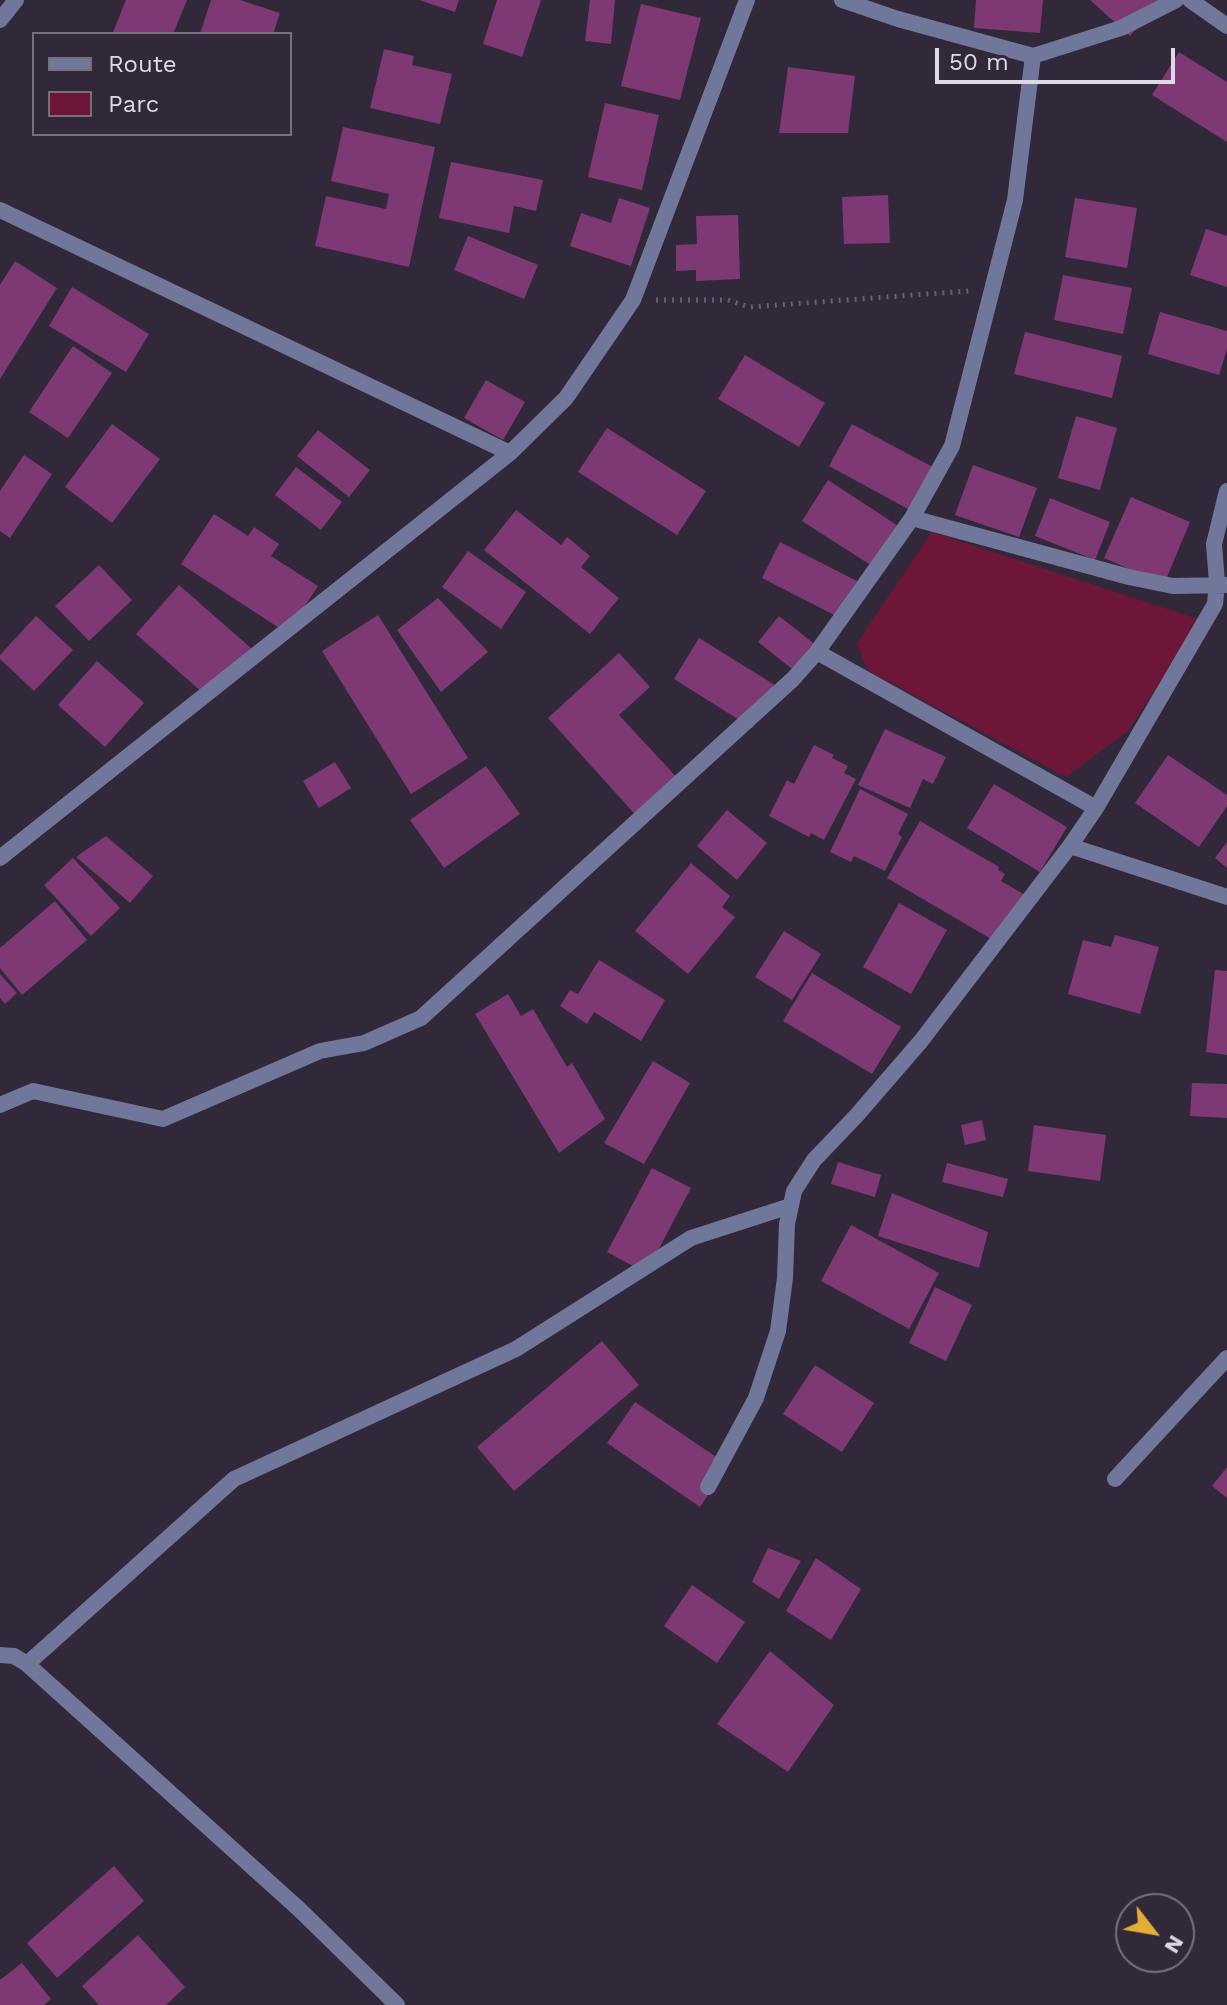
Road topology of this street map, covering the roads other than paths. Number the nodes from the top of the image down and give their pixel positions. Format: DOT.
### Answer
graph roads {
  1 [pos="16,0"];
  2 [pos="747,0"];
  3 [pos="842,0"];
  4 [pos="1176,0"];
  5 [pos="1190,0"];
  6 [pos="0,20"];
  7 [pos="1227,26"];
  8 [pos="1033,56"];
  9 [pos="0,210"];
  10 [pos="510,453"];
  11 [pos="1227,491"];
  12 [pos="912,518"];
  13 [pos="1222,584"];
  14 [pos="817,652"];
  15 [pos="1096,808"];
  16 [pos="1070,846"];
  17 [pos="0,858"];
  18 [pos="1227,897"];
  19 [pos="0,1105"];
  20 [pos="790,1206"];
  21 [pos="1227,1358"];
  22 [pos="1115,1479"];
  23 [pos="708,1487"];
  24 [pos="0,1655"];
  25 [pos="27,1664"];
  26 [pos="397,2005"];
  1 -- 6 [label="street"];
  2 -- 10 [label="street"];
  3 -- 8 [label="street"];
  4 -- 8 [label="street"];
  5 -- 7 [label="street"];
  8 -- 12 [label="street"];
  9 -- 10 [label="street"];
  10 -- 17 [label="street"];
  11 -- 13 [label="street"];
  12 -- 13 [label="street"];
  12 -- 14 [label="street"];
  13 -- 15 [label="street"];
  14 -- 15 [label="street"];
  14 -- 19 [label="street"];
  15 -- 16 [label="street"];
  16 -- 18 [label="street"];
  16 -- 20 [label="street"];
  20 -- 23 [label="street"];
  20 -- 25 [label="street"];
  21 -- 22 [label="street"];
  24 -- 25 [label="street"];
  25 -- 26 [label="street"];
}
